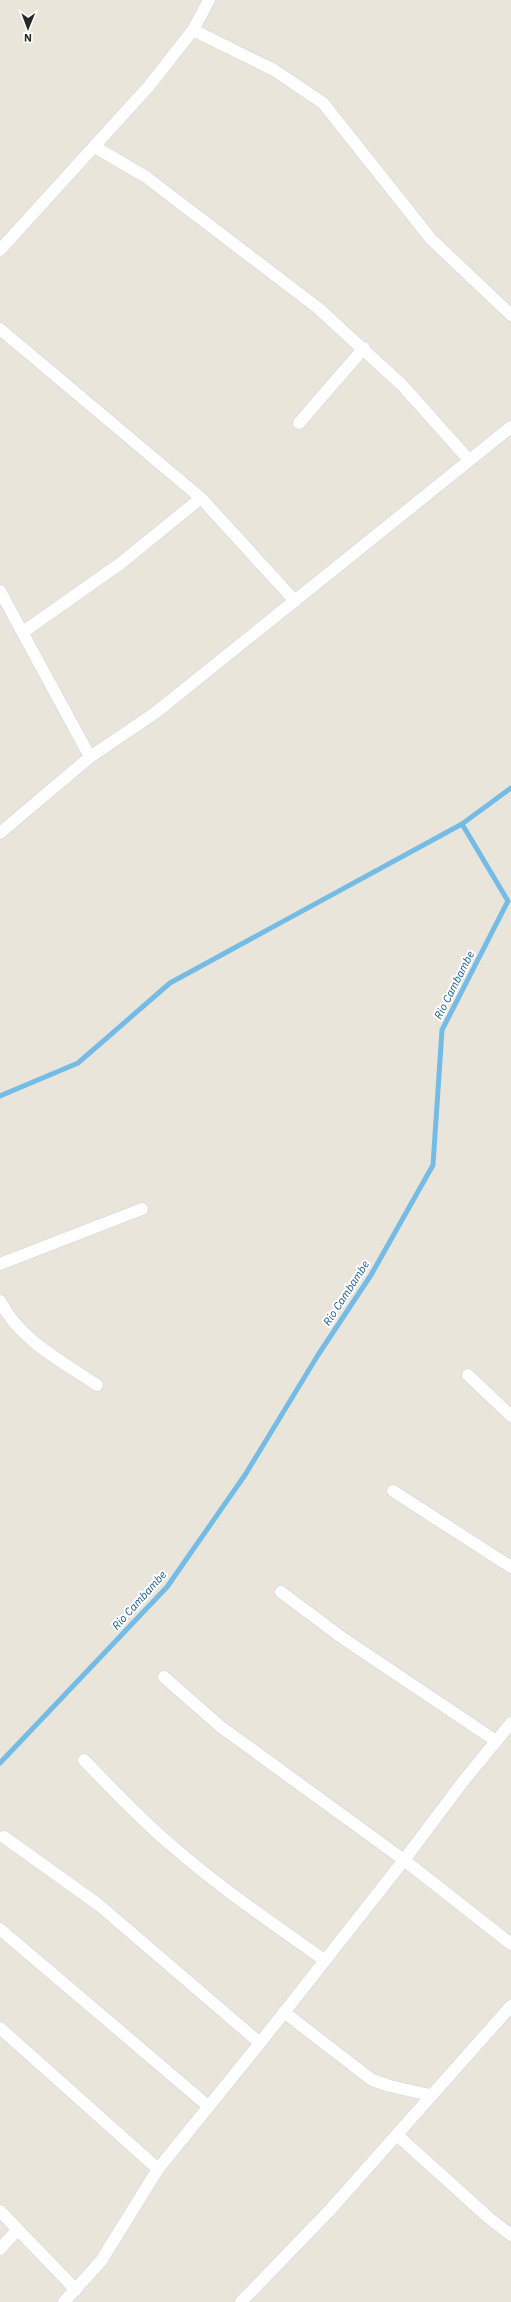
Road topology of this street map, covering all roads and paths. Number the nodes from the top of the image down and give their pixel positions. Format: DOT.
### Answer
graph roads {
  1 [pos="209,0"];
  2 [pos="193,30"];
  3 [pos="95,147"];
  4 [pos="0,250"];
  5 [pos="511,315"];
  6 [pos="0,329"];
  7 [pos="364,348"];
  8 [pos="299,423"];
  9 [pos="511,427"];
  10 [pos="469,460"];
  11 [pos="202,498"];
  12 [pos="0,592"];
  13 [pos="295,601"];
  14 [pos="23,632"];
  15 [pos="90,757"];
  16 [pos="0,833"];
  17 [pos="142,1209"];
  18 [pos="0,1264"];
  19 [pos="0,1301"];
  20 [pos="468,1375"];
  21 [pos="96,1385"];
  22 [pos="511,1416"];
  23 [pos="393,1491"];
  24 [pos="511,1568"];
  25 [pos="281,1592"];
  26 [pos="164,1677"];
  27 [pos="511,1723"];
  28 [pos="496,1741"];
  29 [pos="84,1760"];
  30 [pos="4,1837"];
  31 [pos="404,1860"];
  32 [pos="0,1929"];
  33 [pos="511,1944"];
  34 [pos="324,1960"];
  35 [pos="511,2006"];
  36 [pos="284,2012"];
  37 [pos="0,2028"];
  38 [pos="260,2043"];
  39 [pos="430,2095"];
  40 [pos="208,2106"];
  41 [pos="397,2135"];
  42 [pos="158,2169"];
  43 [pos="0,2211"];
  44 [pos="17,2230"];
  45 [pos="511,2235"];
  46 [pos="0,2249"];
  47 [pos="76,2290"];
  48 [pos="64,2302"];
  49 [pos="241,2302"];
  1 -- 2 [label="street"];
  2 -- 3 [label="street"];
  2 -- 5 [label="street"];
  3 -- 4 [label="street"];
  3 -- 7 [label="street"];
  6 -- 11 [label="street"];
  7 -- 8 [label="street"];
  7 -- 10 [label="street"];
  9 -- 10 [label="street"];
  10 -- 13 [label="street"];
  11 -- 13 [label="street"];
  11 -- 14 [label="street"];
  12 -- 14 [label="street"];
  13 -- 15 [label="street"];
  14 -- 15 [label="street"];
  15 -- 16 [label="street"];
  17 -- 18 [label="street"];
  19 -- 21 [label="street"];
  20 -- 22 [label="street"];
  23 -- 24 [label="street"];
  25 -- 28 [label="street"];
  26 -- 31 [label="street"];
  27 -- 28 [label="street"];
  28 -- 31 [label="street"];
  29 -- 34 [label="street"];
  30 -- 38 [label="street"];
  31 -- 33 [label="street"];
  31 -- 34 [label="street"];
  32 -- 40 [label="street"];
  34 -- 36 [label="street"];
  35 -- 39 [label="street"];
  36 -- 38 [label="street"];
  36 -- 39 [label="street"];
  37 -- 42 [label="street"];
  38 -- 40 [label="street"];
  39 -- 41 [label="street"];
  40 -- 42 [label="street"];
  41 -- 45 [label="street"];
  41 -- 49 [label="street"];
  42 -- 47 [label="street"];
  43 -- 44 [label="street"];
  44 -- 46 [label="street"];
  44 -- 47 [label="street"];
  47 -- 48 [label="street"];
}
